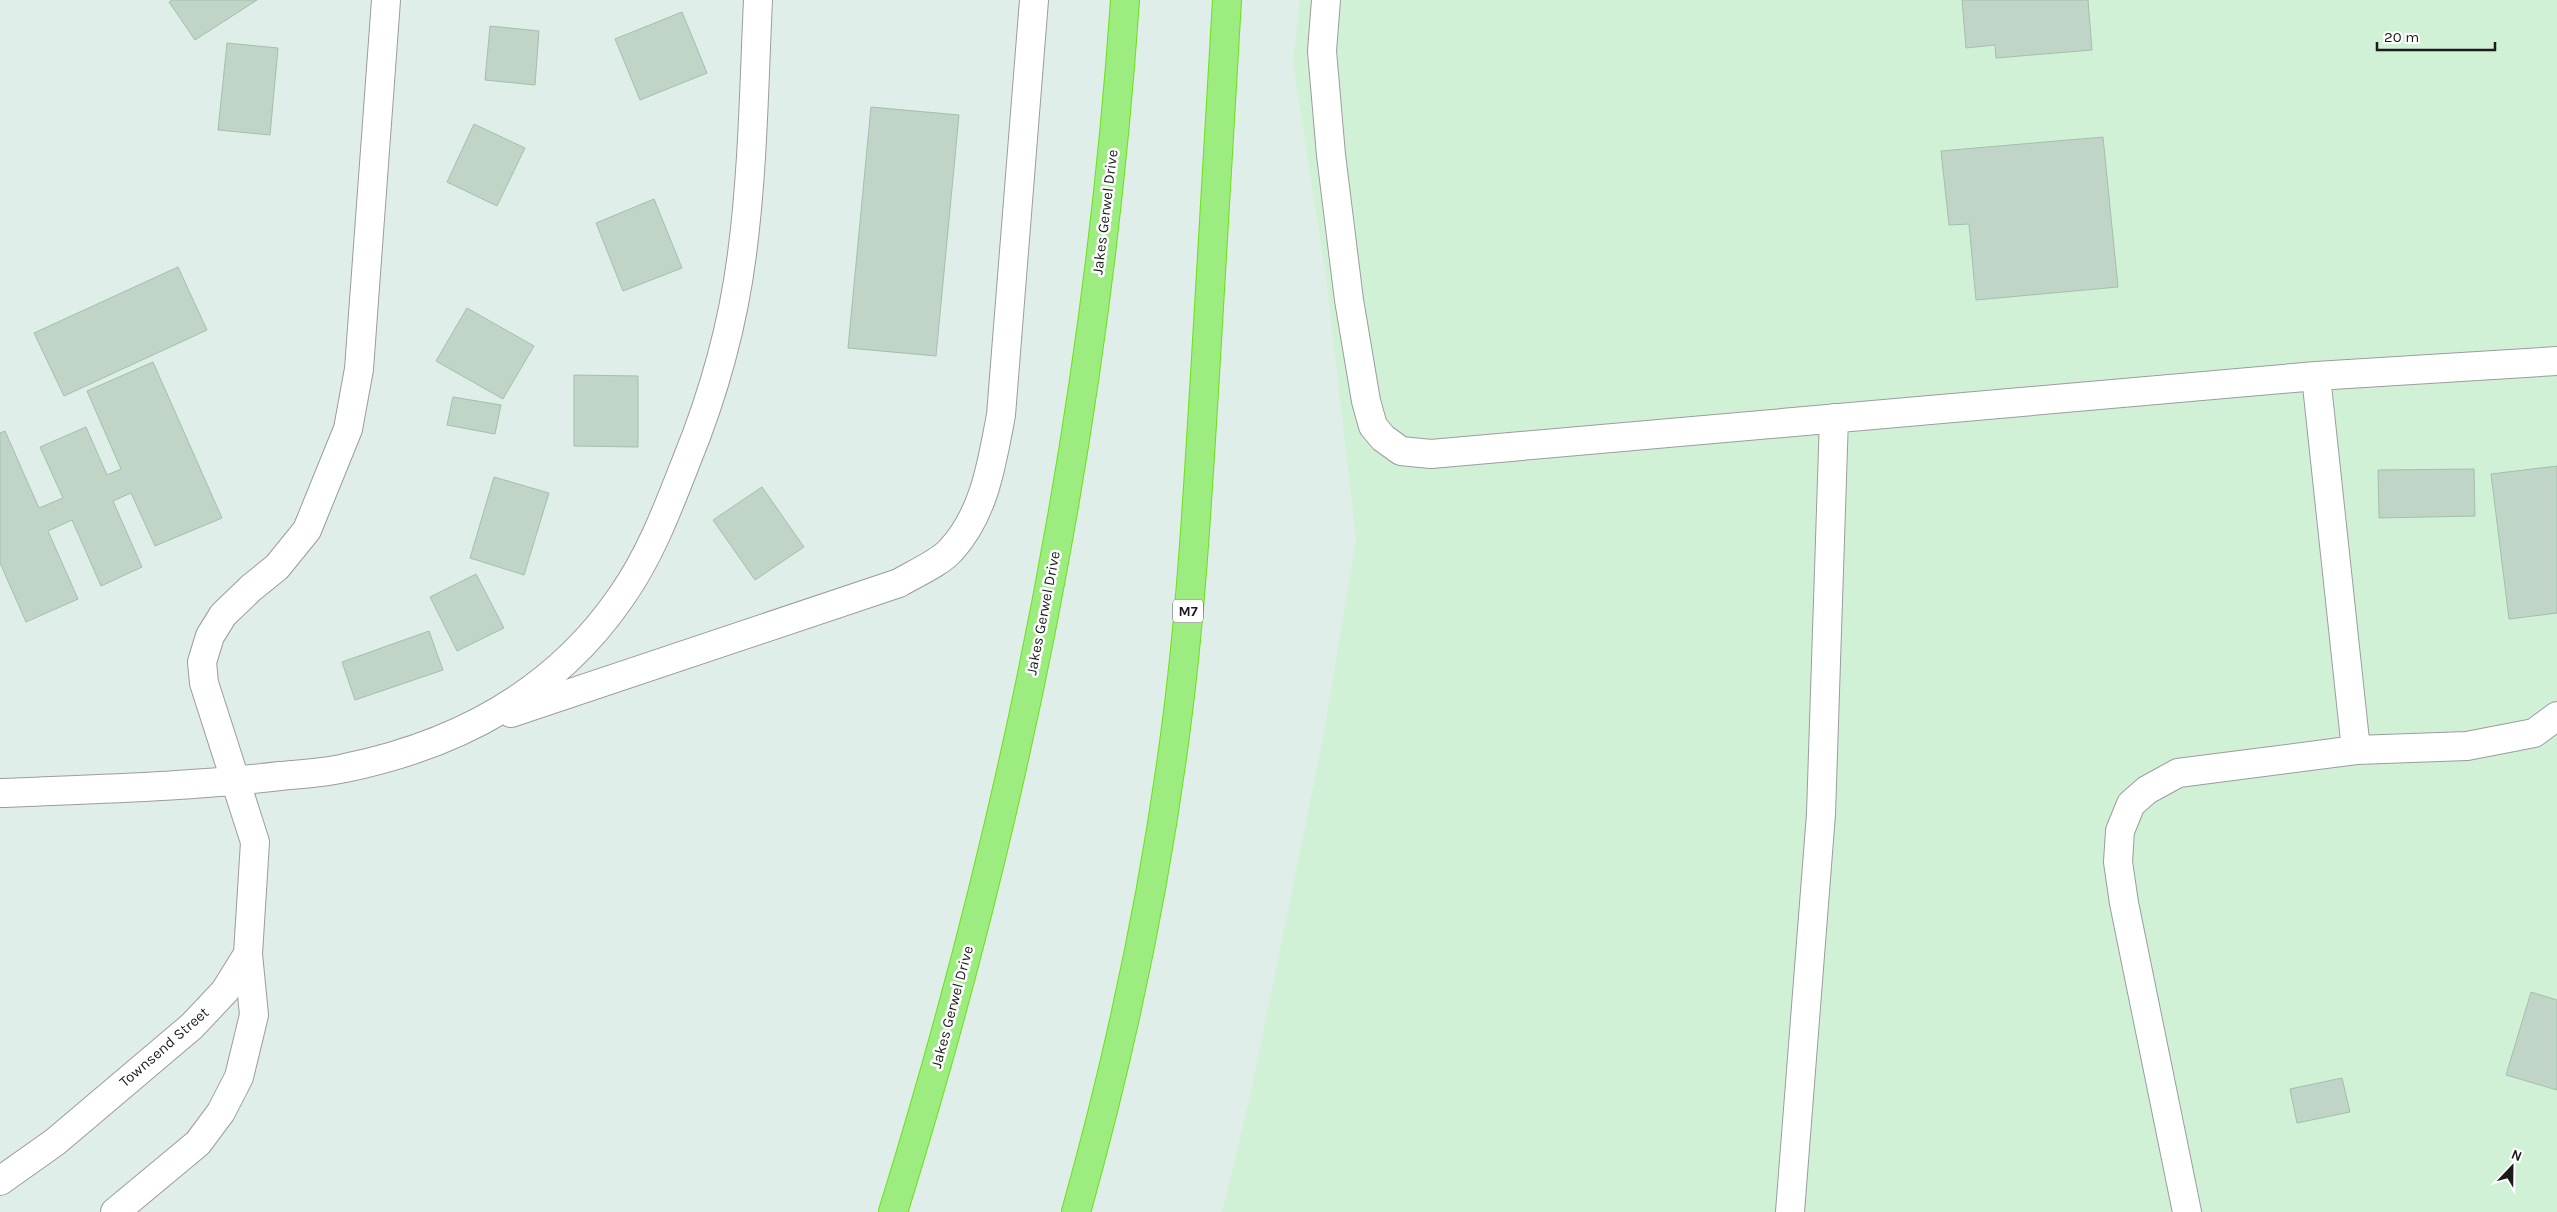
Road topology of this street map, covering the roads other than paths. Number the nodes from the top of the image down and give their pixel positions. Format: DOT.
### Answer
graph roads {
  1 [pos="386,0"];
  2 [pos="758,0"];
  3 [pos="1034,0"];
  4 [pos="1125,0"];
  5 [pos="1227,0"];
  6 [pos="1326,0"];
  7 [pos="2557,361"];
  8 [pos="2316,376"];
  9 [pos="1834,418"];
  10 [pos="2557,716"];
  11 [pos="475,726"];
  12 [pos="2356,750"];
  13 [pos="235,782"];
  14 [pos="0,794"];
  15 [pos="248,954"];
  16 [pos="0,1181"];
  17 [pos="115,1212"];
  18 [pos="893,1212"];
  19 [pos="1076,1212"];
  20 [pos="1790,1212"];
  21 [pos="2187,1212"];
  1 -- 13 [label="street, Townsend Street"];
  2 -- 11 [label="street"];
  3 -- 11 [label="street"];
  4 -- 18 [label="highway, Jakes Gerwel Drive"];
  5 -- 19 [label="highway, M7"];
  6 -- 9 [label="street"];
  7 -- 8 [label="street"];
  8 -- 9 [label="street"];
  8 -- 12 [label="street"];
  9 -- 20 [label="street"];
  10 -- 12 [label="street"];
  11 -- 13 [label="street"];
  12 -- 21 [label="street"];
  13 -- 14 [label="street"];
  13 -- 15 [label="street, Townsend Street"];
  15 -- 16 [label="street, Townsend Street"];
  15 -- 17 [label="street"];
}
